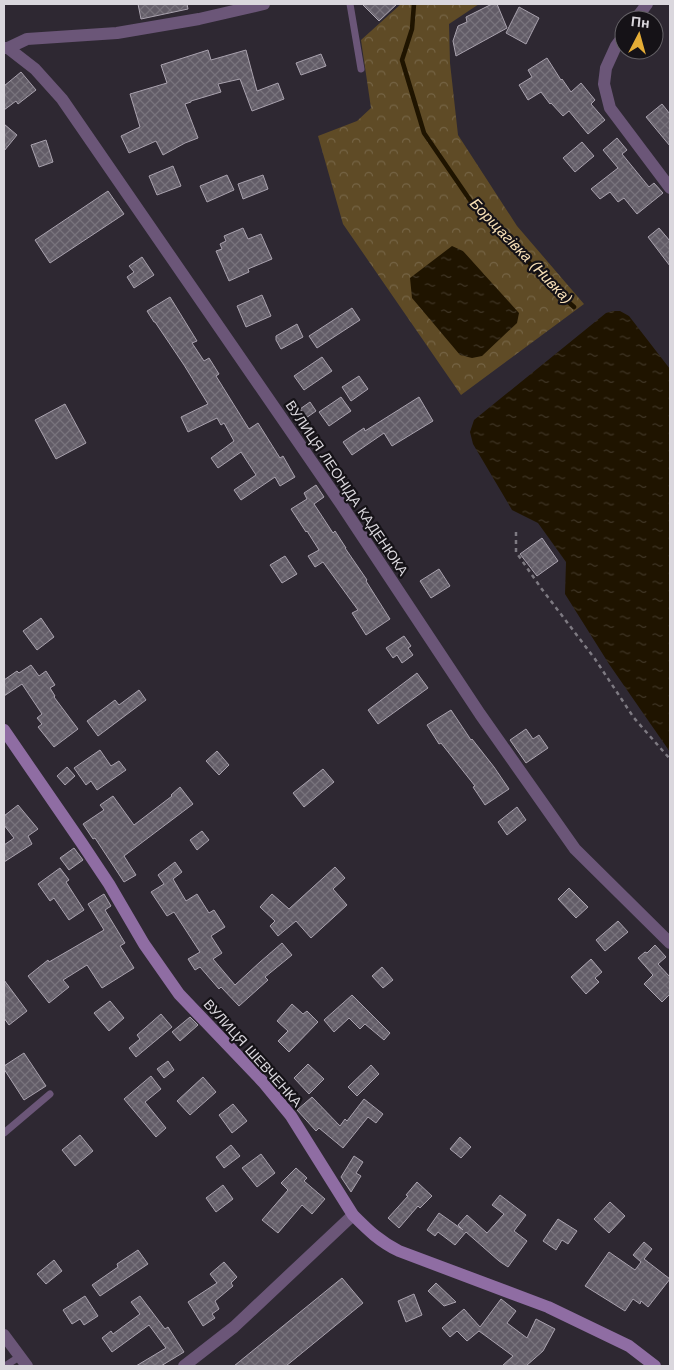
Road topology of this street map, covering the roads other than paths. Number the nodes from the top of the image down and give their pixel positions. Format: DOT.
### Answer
graph roads {
  1 [pos="264,4"];
  2 [pos="350,4"];
  3 [pos="6,48"];
  4 [pos="614,50"];
  5 [pos="361,69"];
  6 [pos="670,188"];
  7 [pos="4,730"];
  8 [pos="670,943"];
  9 [pos="50,1094"];
  10 [pos="4,1133"];
  11 [pos="353,1215"];
  12 [pos="4,1335"];
  13 [pos="23,1361"];
  14 [pos="5,1366"];
  15 [pos="184,1366"];
  16 [pos="655,1366"];
  1 -- 3 [label="street"];
  2 -- 5 [label="lane"];
  3 -- 8 [label="street, ВУЛИЦЯ ЛЕОНІДА КАДЕНЮКА"];
  4 -- 6 [label="street"];
  7 -- 11 [label="street, ВУЛИЦЯ ШЕВЧЕНКА"];
  9 -- 10 [label="lane"];
  11 -- 15 [label="street"];
  11 -- 16 [label="street, ВУЛИЦЯ ШЕВЧЕНКА"];
  12 -- 13 [label="street"];
  13 -- 14 [label="lane"];
}
